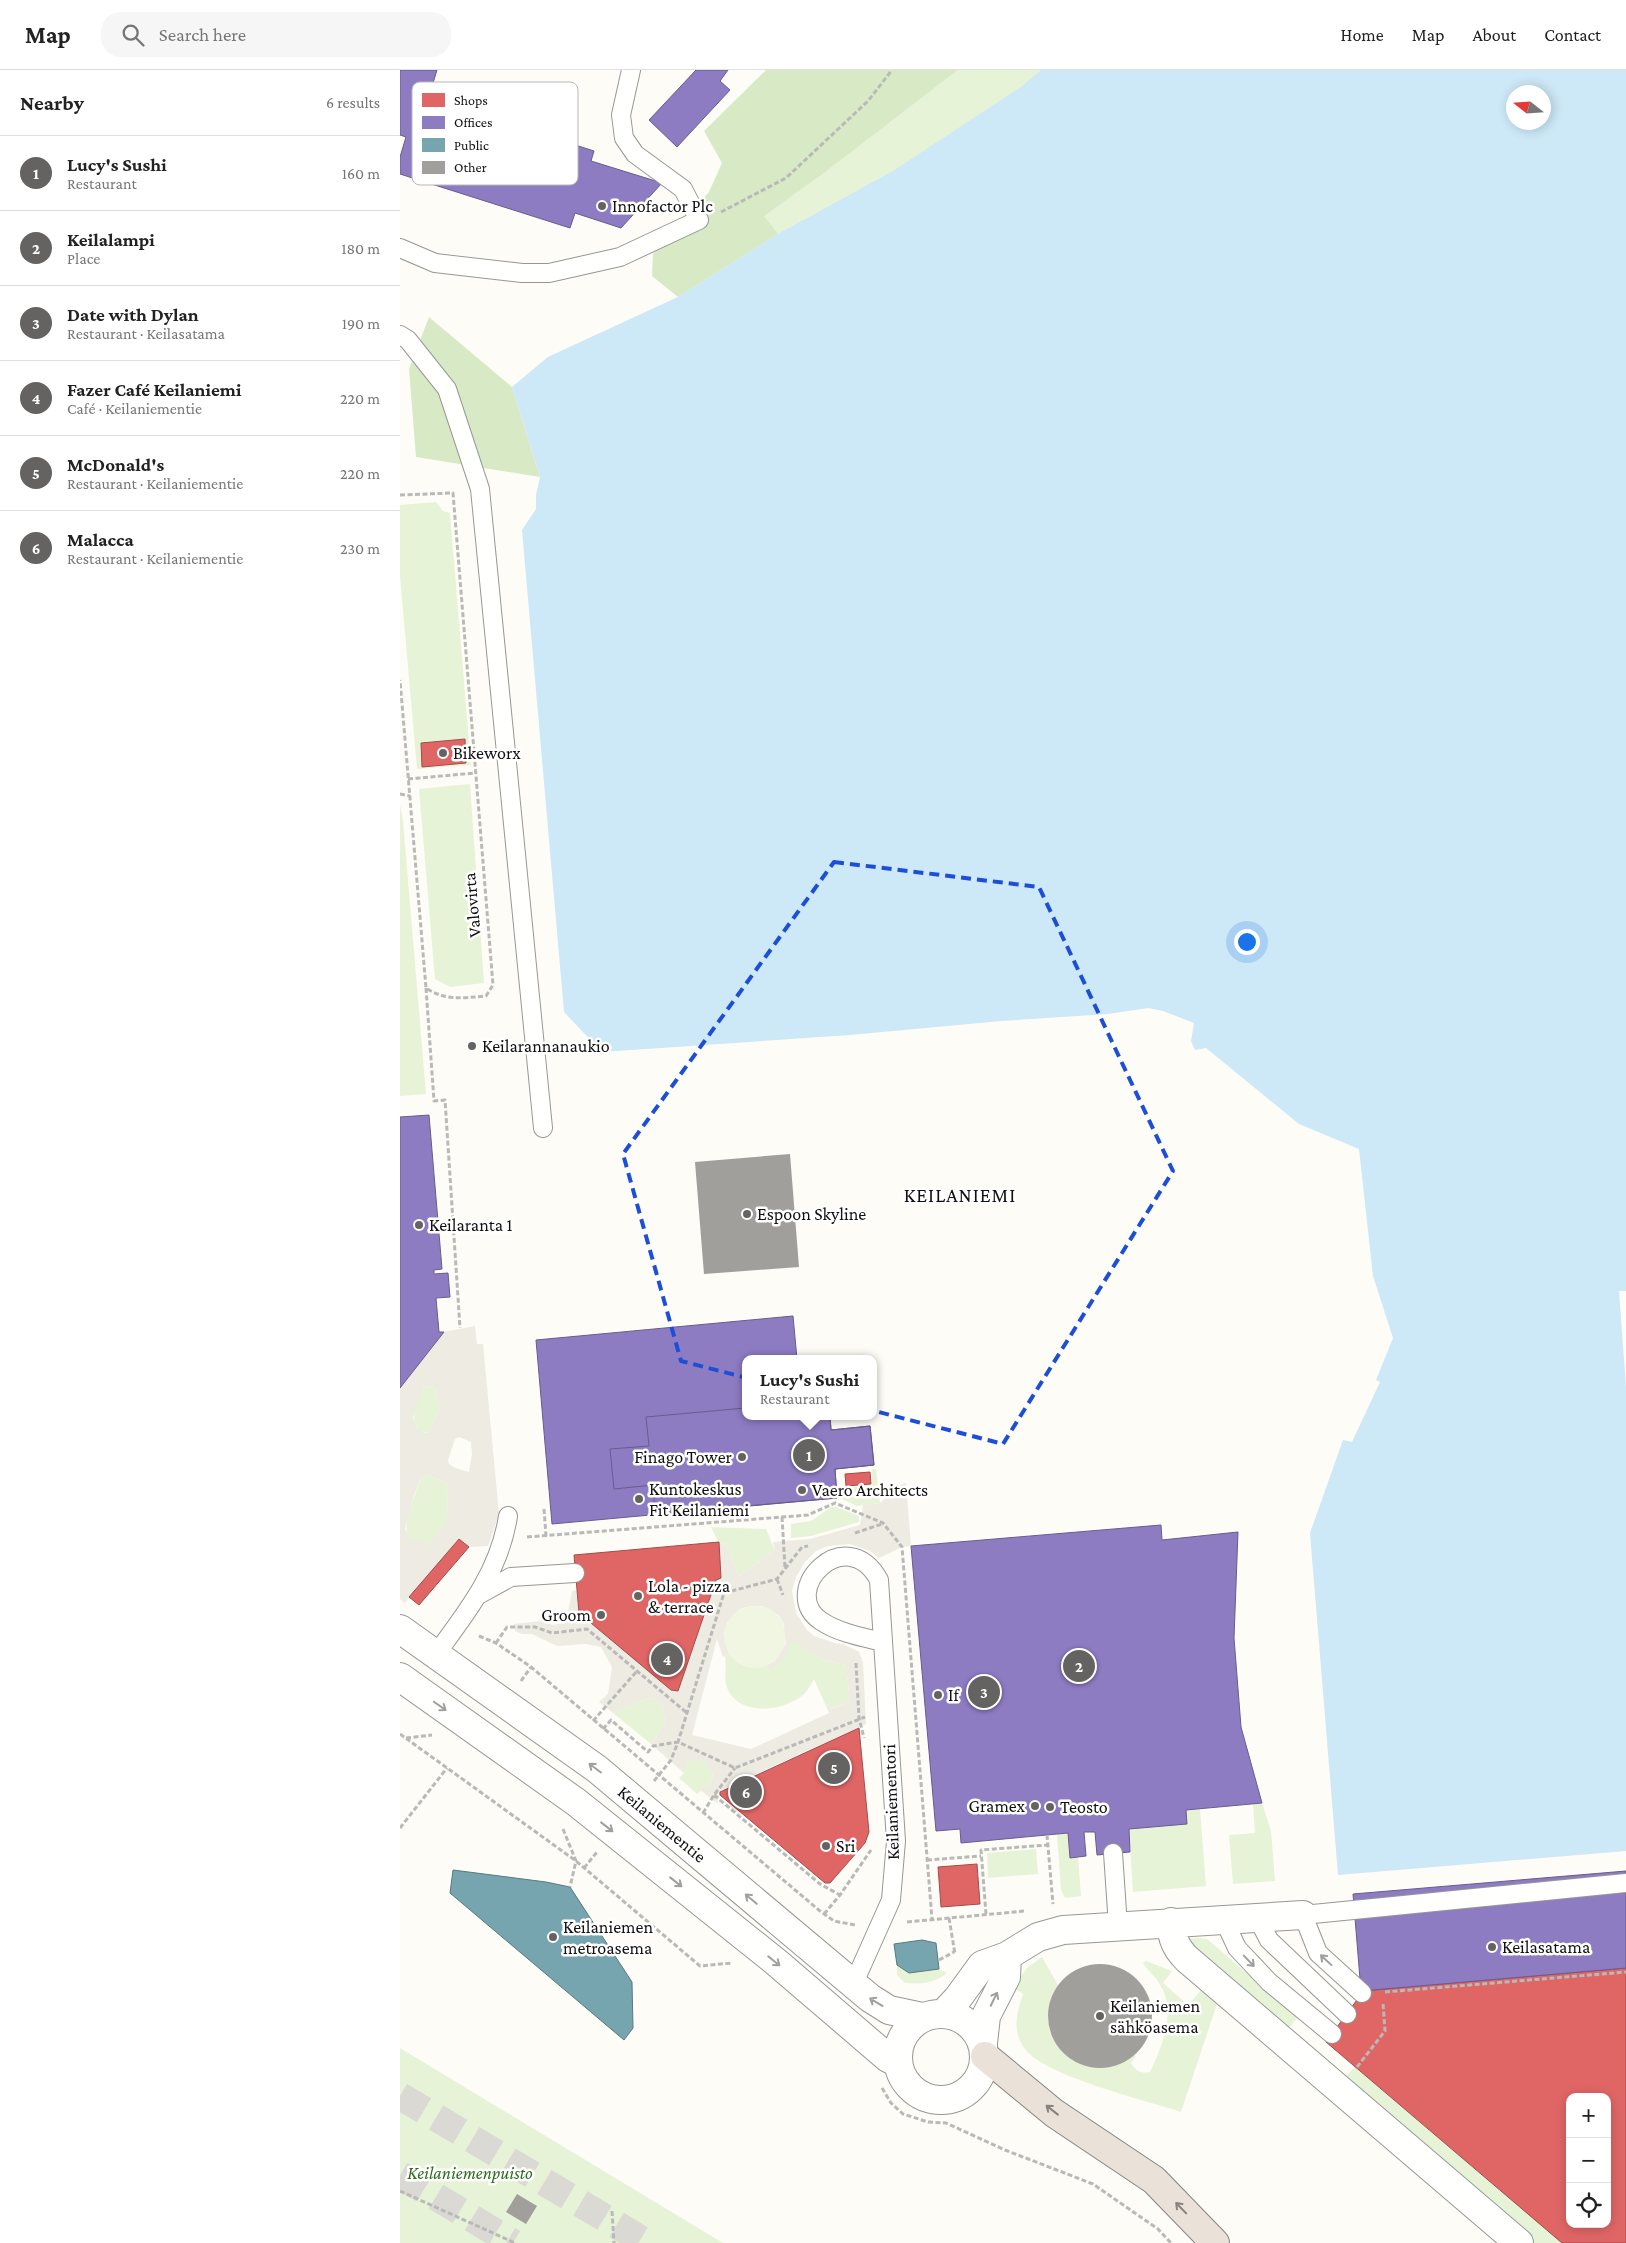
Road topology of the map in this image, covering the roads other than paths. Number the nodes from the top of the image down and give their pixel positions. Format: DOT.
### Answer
graph roads {
  1 [pos="631,70"];
  2 [pos="400,248"];
  3 [pos="400,335"];
  4 [pos="543,1128"];
  5 [pos="508,1516"];
  6 [pos="575,1573"];
  7 [pos="480,1594"];
  8 [pos="400,1629"];
  9 [pos="883,1642"];
  10 [pos="436,1654"];
  11 [pos="400,1677"];
  12 [pos="1113,1853"];
  13 [pos="1626,1883"];
  14 [pos="1303,1915"];
  15 [pos="1258,1919"];
  16 [pos="1224,1920"];
  17 [pos="1171,1922"];
  18 [pos="1118,1926"];
  19 [pos="1007,1956"];
  20 [pos="854,1984"];
  21 [pos="1362,1994"];
  22 [pos="1347,2014"];
  23 [pos="933,2015"];
  24 [pos="1332,2034"];
  25 [pos="984,2050"];
  26 [pos="898,2064"];
  27 [pos="1215,2243"];
  28 [pos="1519,2243"];
  1 -- 2 [label="lane"];
  3 -- 4 [label="lane"];
  5 -- 7 [label="lane"];
  6 -- 7 [label="lane"];
  7 -- 10 [label="lane"];
  8 -- 10 [label="street, Keilaniementie"];
  9 -- 9 [label="lane, Keilaniementori"];
  9 -- 20 [label="lane, Keilaniementori"];
  20 -- 10 [label="street, Keilaniementie, one-way"];
  11 -- 26 [label="street, Keilaniementie, one-way"];
  12 -- 18 [label="lane"];
  13 -- 14 [label="lane"];
  14 -- 15 [label="street"];
  21 -- 14 [label="lane, one-way"];
  15 -- 16 [label="street"];
  15 -- 22 [label="lane"];
  16 -- 17 [label="street"];
  16 -- 24 [label="lane, one-way"];
  17 -- 18 [label="street"];
  17 -- 28 [label="street"];
  18 -- 19 [label="street"];
  19 -- 23 [label="street"];
  25 -- 19 [label="street, one-way"];
  23 -- 20 [label="street, Keilaniementie, one-way"];
  23 -- 25 [label="street"];
  23 -- 26 [label="street"];
  25 -- 26 [label="street"];
  27 -- 25 [label="highway, one-way"];
}
